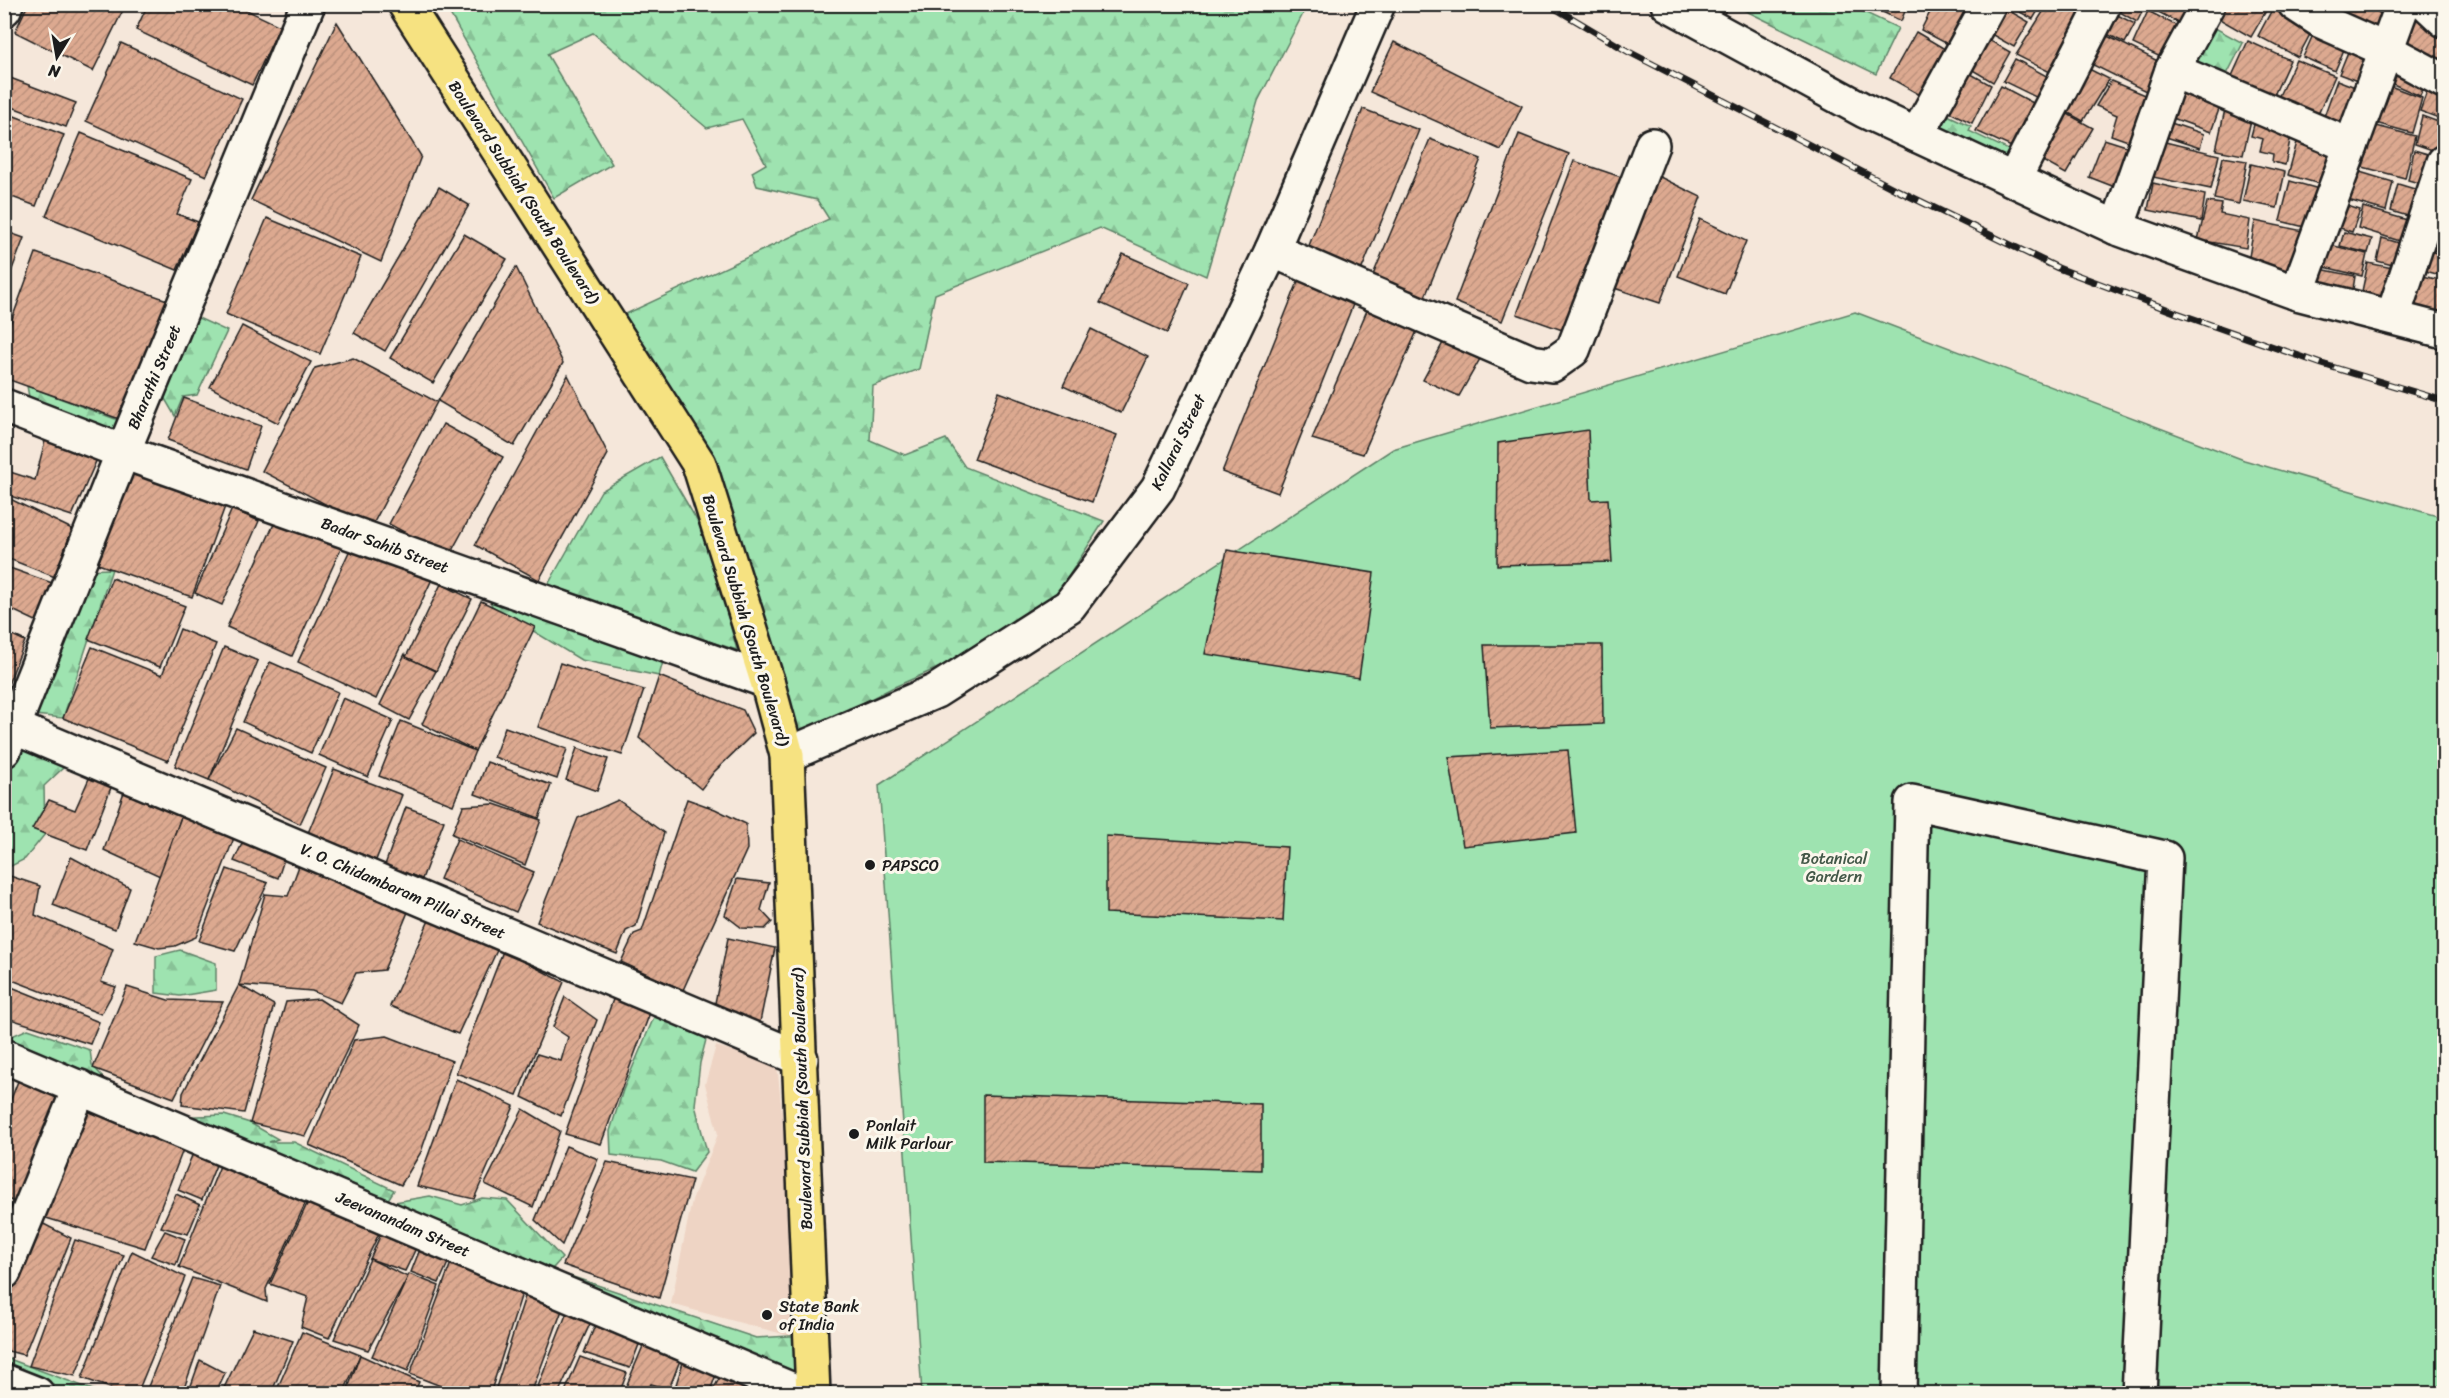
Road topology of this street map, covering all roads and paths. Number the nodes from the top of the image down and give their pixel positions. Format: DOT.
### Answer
graph roads {
  1 [pos="6,4"];
  2 [pos="308,4"];
  3 [pos="405,4"];
  4 [pos="1378,4"];
  5 [pos="1668,4"];
  6 [pos="1989,4"];
  7 [pos="2104,4"];
  8 [pos="2208,4"];
  9 [pos="2295,4"];
  10 [pos="2403,4"];
  11 [pos="2427,4"];
  12 [pos="4,9"];
  13 [pos="2445,20"];
  14 [pos="2386,50"];
  15 [pos="2172,70"];
  16 [pos="2445,81"];
  17 [pos="1917,135"];
  18 [pos="1652,144"];
  19 [pos="2351,146"];
  20 [pos="2445,162"];
  21 [pos="2014,179"];
  22 [pos="2117,228"];
  23 [pos="1272,250"];
  24 [pos="2297,293"];
  25 [pos="2393,316"];
  26 [pos="2445,331"];
  27 [pos="4,406"];
  28 [pos="123,452"];
  29 [pos="767,681"];
  30 [pos="8,733"];
  31 [pos="787,755"];
  32 [pos="4,1056"];
  33 [pos="801,1059"];
  34 [pos="80,1088"];
  35 [pos="4,1272"];
  36 [pos="4,1380"];
  37 [pos="37,1394"];
  38 [pos="802,1394"];
  39 [pos="813,1394"];
  40 [pos="1899,1394"];
  41 [pos="2139,1394"];
  1 -- 12 [label="street"];
  2 -- 28 [label="street, Bharathi Street"];
  3 -- 29 [label="main road, Boulevard Subbiah (South Boulevard)"];
  4 -- 23 [label="street, Kallarai Street"];
  5 -- 17 [label="street"];
  6 -- 17 [label="street"];
  7 -- 21 [label="street"];
  8 -- 15 [label="street"];
  9 -- 14 [label="street"];
  10 -- 14 [label="street"];
  11 -- 13 [label="street"];
  14 -- 16 [label="street"];
  14 -- 19 [label="street"];
  15 -- 19 [label="street"];
  15 -- 22 [label="street"];
  17 -- 21 [label="street"];
  18 -- 23 [label="street"];
  19 -- 24 [label="street"];
  20 -- 25 [label="street"];
  21 -- 22 [label="street"];
  22 -- 24 [label="street"];
  23 -- 31 [label="street, Kallarai Street"];
  24 -- 25 [label="street"];
  25 -- 26 [label="street"];
  27 -- 28 [label="street, Badar Sahib Street"];
  28 -- 29 [label="street, Badar Sahib Street"];
  28 -- 30 [label="street, Bharathi Street"];
  29 -- 31 [label="main road, Boulevard Subbiah (South Boulevard)"];
  30 -- 33 [label="street, V. O. Chidambaram Pillai Street"];
  31 -- 33 [label="main road, Boulevard Subbiah (South Boulevard)"];
  32 -- 34 [label="street, Jeevanandam Street"];
  33 -- 39 [label="main road, Boulevard Subbiah (South Boulevard)"];
  34 -- 35 [label="street"];
  34 -- 38 [label="street, Jeevanandam Street"];
  36 -- 37 [label="street"];
  40 -- 41 [label="street"];
}
